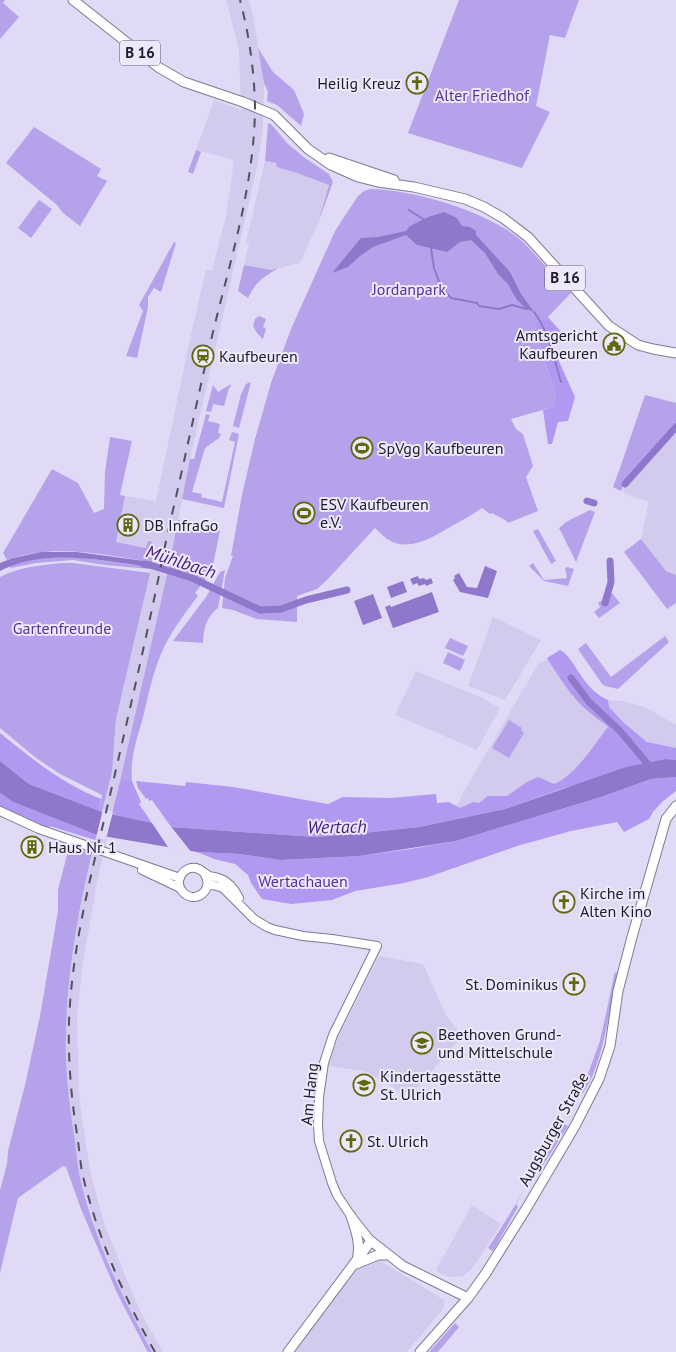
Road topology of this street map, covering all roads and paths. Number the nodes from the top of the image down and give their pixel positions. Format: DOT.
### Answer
graph roads {
  1 [pos="73,0"];
  2 [pos="676,353"];
  3 [pos="676,806"];
  4 [pos="0,811"];
  5 [pos="204,873"];
  6 [pos="165,878"];
  7 [pos="180,878"];
  8 [pos="224,885"];
  9 [pos="208,886"];
  10 [pos="180,888"];
  11 [pos="351,1216"];
  12 [pos="371,1242"];
  13 [pos="391,1256"];
  14 [pos="356,1262"];
  15 [pos="468,1298"];
  16 [pos="288,1352"];
  17 [pos="420,1352"];
  1 -- 2 [label="main road, B 16"];
  3 -- 15 [label="main road, Augsburger Straße"];
  4 -- 6 [label="street"];
  5 -- 7 [label="street"];
  5 -- 8 [label="street"];
  5 -- 9 [label="street"];
  6 -- 7 [label="street"];
  6 -- 10 [label="street"];
  7 -- 10 [label="street"];
  8 -- 9 [label="street"];
  8 -- 11 [label="street, Am Hang"];
  9 -- 10 [label="street"];
  11 -- 12 [label="street, Am Hang"];
  11 -- 14 [label="main road"];
  12 -- 13 [label="main road"];
  12 -- 14 [label="main road"];
  13 -- 14 [label="main road"];
  13 -- 15 [label="main road"];
  14 -- 16 [label="main road"];
  15 -- 17 [label="main road, Augsburger Straße"];
}
